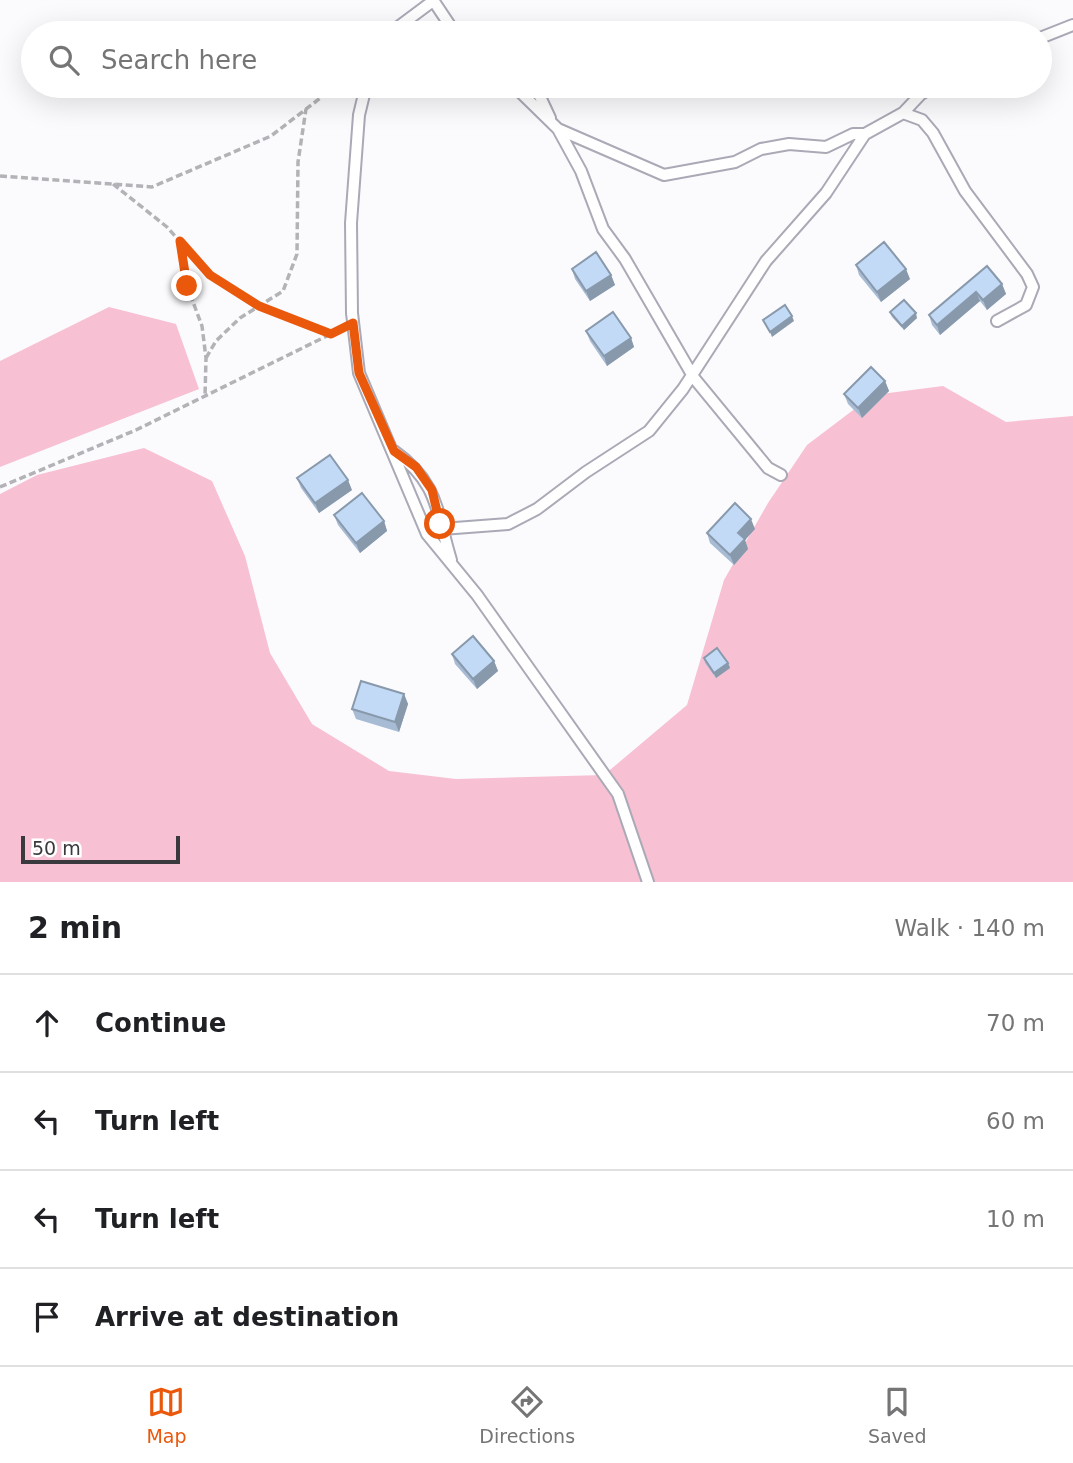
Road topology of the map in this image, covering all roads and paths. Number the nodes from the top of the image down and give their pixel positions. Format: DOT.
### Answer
graph roads {
  1 [pos="433,1"];
  2 [pos="406,21"];
  3 [pos="447,21"];
  4 [pos="1073,25"];
  5 [pos="1052,33"];
  6 [pos="320,98"];
  7 [pos="363,98"];
  8 [pos="527,98"];
  9 [pos="541,98"];
  10 [pos="917,98"];
  11 [pos="306,109"];
  12 [pos="903,113"];
  13 [pos="555,125"];
  14 [pos="865,134"];
  15 [pos="0,176"];
  16 [pos="111,183"];
  17 [pos="180,241"];
  18 [pos="259,306"];
  19 [pos="997,321"];
  20 [pos="353,323"];
  21 [pos="331,334"];
  22 [pos="206,358"];
  23 [pos="692,373"];
  24 [pos="205,396"];
  25 [pos="394,451"];
  26 [pos="781,475"];
  27 [pos="0,487"];
  28 [pos="442,530"];
  29 [pos="453,566"];
  30 [pos="648,882"];
  1 -- 2 [label="lane"];
  1 -- 3 [label="lane"];
  4 -- 5 [label="lane"];
  6 -- 11 [label="path"];
  7 -- 20 [label="lane"];
  8 -- 13 [label="lane"];
  9 -- 13 [label="lane"];
  10 -- 12 [label="lane"];
  11 -- 16 [label="path"];
  11 -- 18 [label="path"];
  12 -- 14 [label="lane"];
  12 -- 19 [label="lane"];
  13 -- 14 [label="lane"];
  13 -- 23 [label="lane"];
  14 -- 23 [label="lane"];
  15 -- 16 [label="path"];
  16 -- 17 [label="path"];
  17 -- 18 [label="path"];
  17 -- 22 [label="path"];
  18 -- 21 [label="path"];
  18 -- 22 [label="path"];
  20 -- 21 [label="path"];
  20 -- 25 [label="lane"];
  21 -- 24 [label="path"];
  22 -- 24 [label="path"];
  23 -- 26 [label="lane"];
  23 -- 28 [label="lane"];
  24 -- 27 [label="path"];
  25 -- 28 [label="lane"];
  25 -- 29 [label="lane"];
  28 -- 29 [label="lane"];
  29 -- 30 [label="lane"];
}
